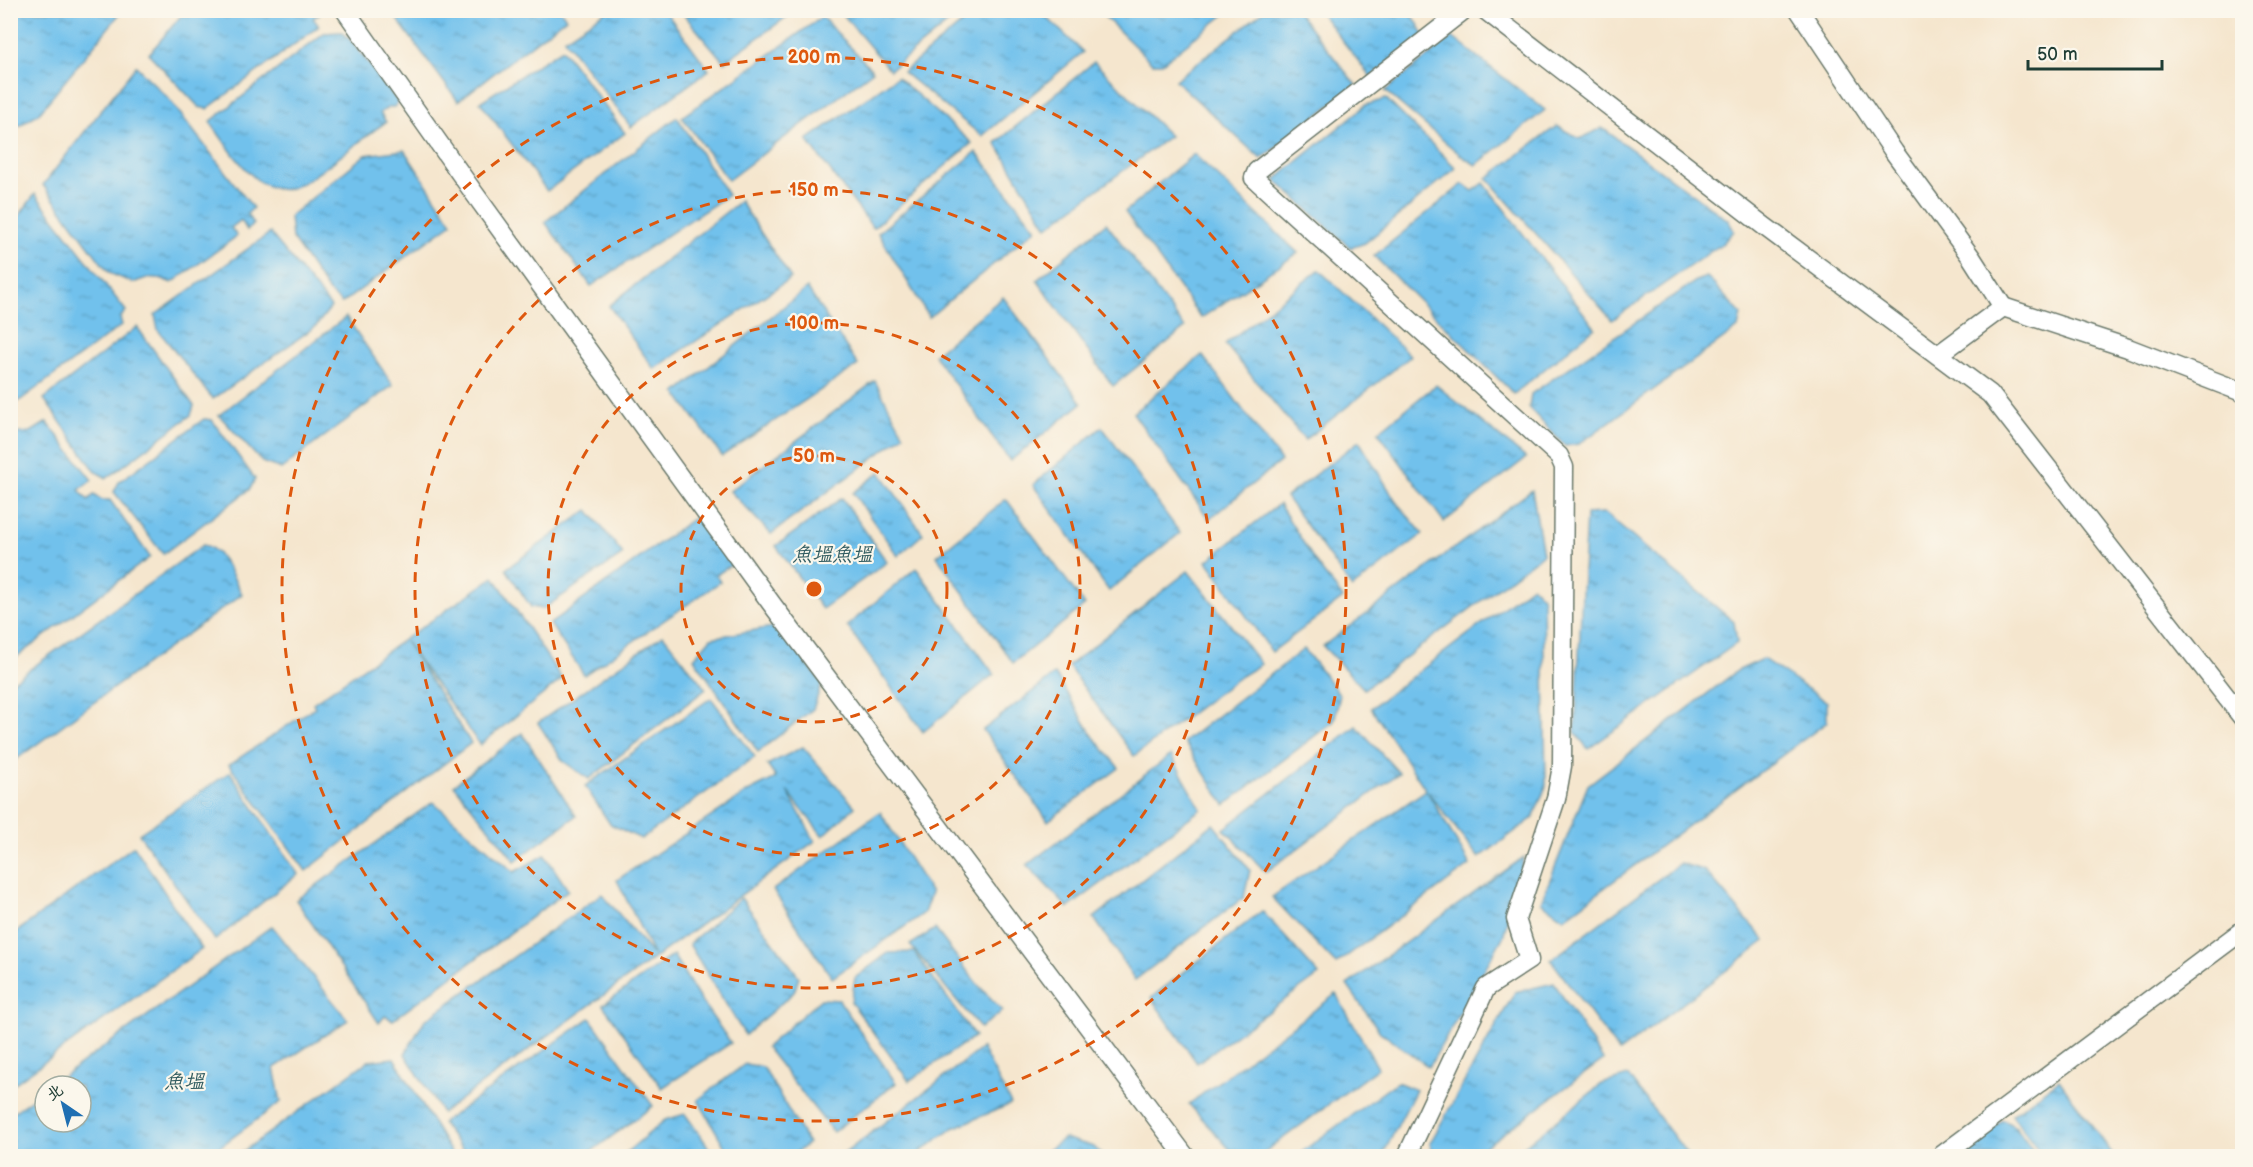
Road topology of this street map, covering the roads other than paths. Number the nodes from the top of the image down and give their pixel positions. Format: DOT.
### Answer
graph roads {
  1 [pos="345,10"];
  2 [pos="1464,10"];
  3 [pos="1485,10"];
  4 [pos="1799,10"];
  5 [pos="2003,307"];
  6 [pos="1938,356"];
  7 [pos="2242,392"];
  8 [pos="2242,717"];
  9 [pos="2242,931"];
  10 [pos="1178,1154"];
  11 [pos="1407,1156"];
  12 [pos="1941,1156"];
  1 -- 10 [label="street"];
  2 -- 11 [label="street"];
  3 -- 6 [label="street"];
  4 -- 5 [label="street"];
  5 -- 6 [label="street"];
  5 -- 7 [label="street"];
  6 -- 8 [label="street"];
  9 -- 12 [label="street"];
}
